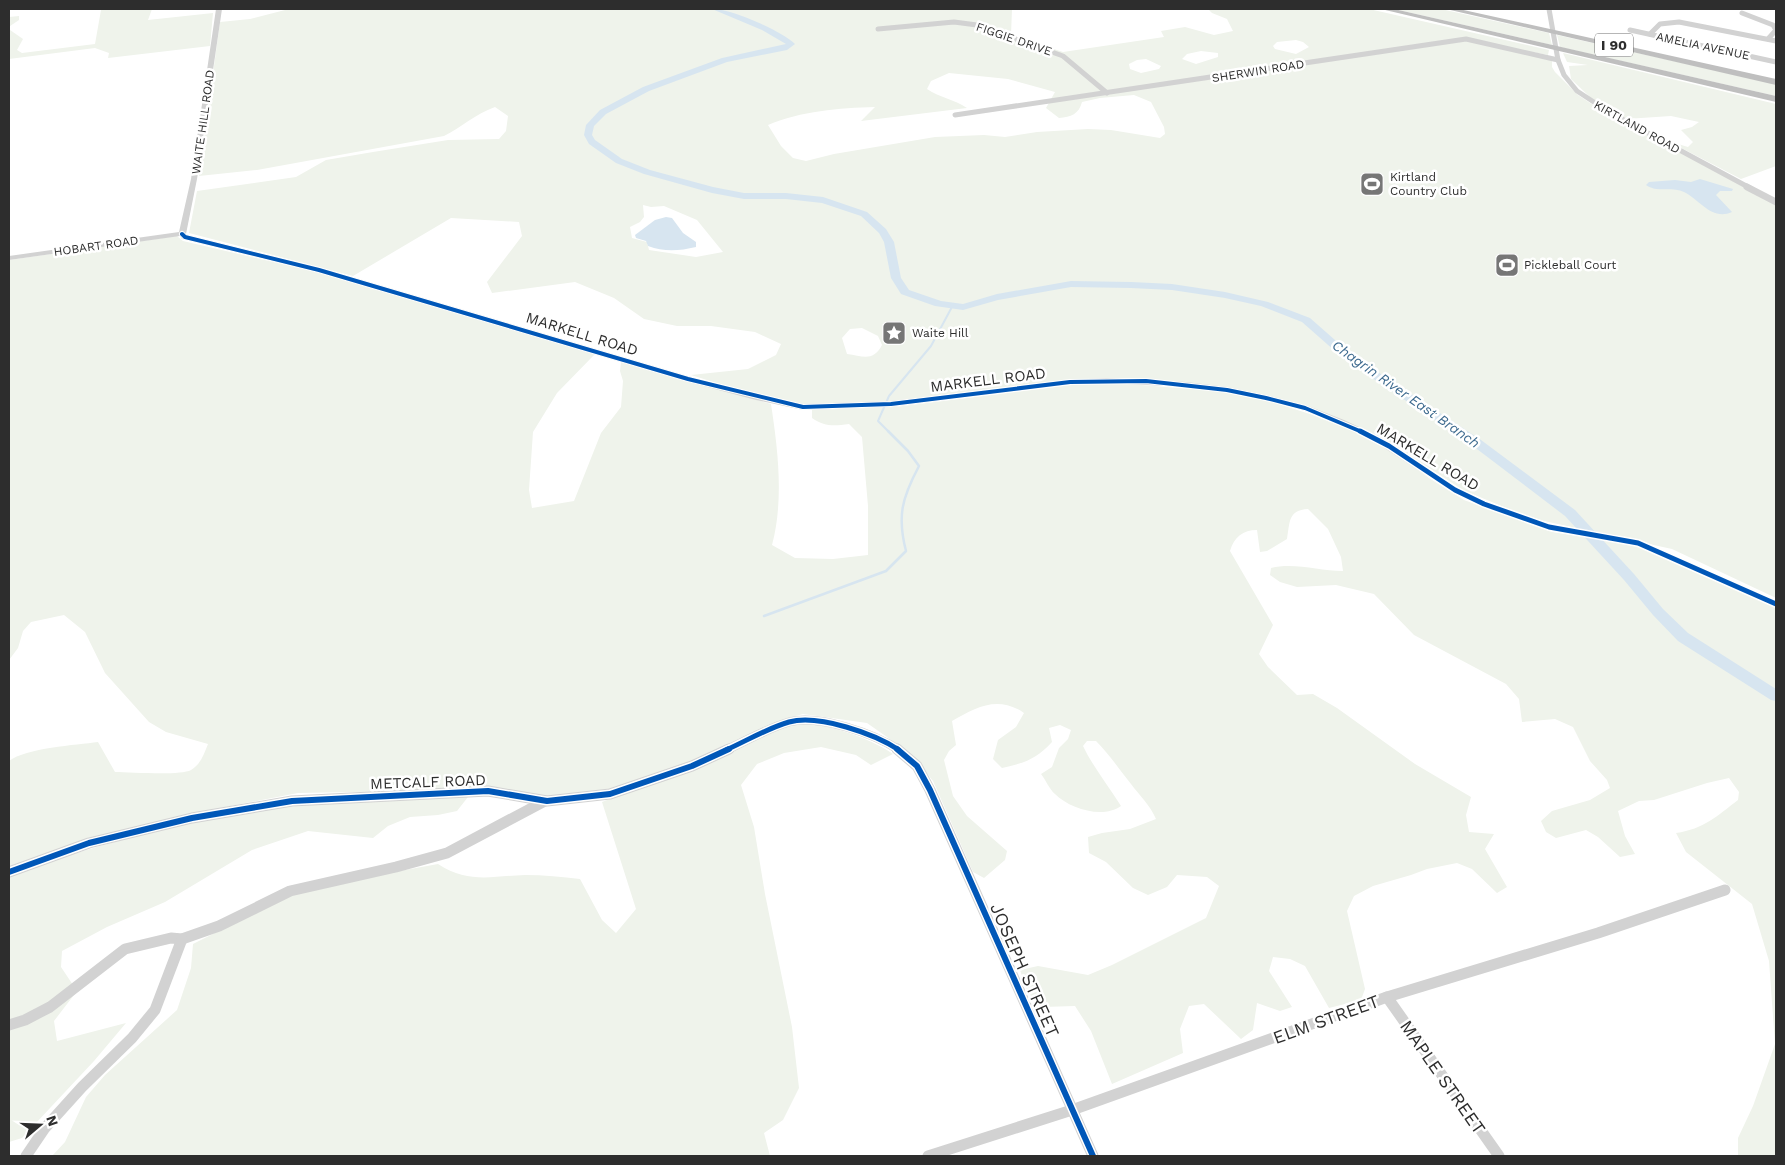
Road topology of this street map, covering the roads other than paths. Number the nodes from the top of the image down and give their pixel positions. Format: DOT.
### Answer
graph roads {
  1 [pos="219,9"];
  2 [pos="1385,9"];
  3 [pos="1450,9"];
  4 [pos="1549,9"];
  5 [pos="1742,13"];
  6 [pos="878,29"];
  7 [pos="1630,30"];
  8 [pos="1650,34"];
  9 [pos="1768,39"];
  10 [pos="1776,40"];
  11 [pos="1558,58"];
  12 [pos="1776,62"];
  13 [pos="1776,82"];
  14 [pos="1107,93"];
  15 [pos="1776,99"];
  16 [pos="955,115"];
  17 [pos="1776,194"];
  18 [pos="1765,196"];
  19 [pos="1776,202"];
  20 [pos="182,234"];
  21 [pos="9,258"];
  22 [pos="1776,604"];
  23 [pos="933,796"];
  24 [pos="545,800"];
  25 [pos="9,872"];
  26 [pos="1726,890"];
  27 [pos="182,939"];
  28 [pos="1387,997"];
  29 [pos="9,1025"];
  30 [pos="1072,1110"];
  31 [pos="26,1156"];
  32 [pos="928,1156"];
  33 [pos="1093,1156"];
  34 [pos="1499,1156"];
  1 -- 20 [label="street, WAITE HILL ROAD"];
  2 -- 15 [label="highway, I 90"];
  3 -- 13 [label="highway, I 90"];
  4 -- 11 [label="street, KIRTLAND ROAD"];
  5 -- 9 [label="street"];
  6 -- 14 [label="street, FIGGIE DRIVE"];
  7 -- 8 [label="street, AMELIA AVENUE"];
  8 -- 9 [label="street"];
  8 -- 12 [label="street, AMELIA AVENUE"];
  9 -- 10 [label="street"];
  11 -- 14 [label="street, SHERWIN ROAD"];
  11 -- 18 [label="street, KIRTLAND ROAD"];
  14 -- 16 [label="street, SHERWIN ROAD"];
  17 -- 18 [label="street"];
  18 -- 19 [label="street, KIRTLAND ROAD"];
  20 -- 21 [label="street, HOBART ROAD"];
  20 -- 22 [label="street, MARKELL ROAD"];
  23 -- 24 [label="street, METCALF ROAD"];
  23 -- 30 [label="street, JOSEPH STREET"];
  24 -- 25 [label="street, METCALF ROAD"];
  24 -- 27 [label="street"];
  26 -- 28 [label="street, ELM STREET"];
  27 -- 29 [label="street"];
  27 -- 31 [label="street"];
  28 -- 30 [label="street, ELM STREET"];
  28 -- 34 [label="street, MAPLE STREET"];
  30 -- 32 [label="street, ELM STREET"];
  30 -- 33 [label="street, JOSEPH STREET"];
}
